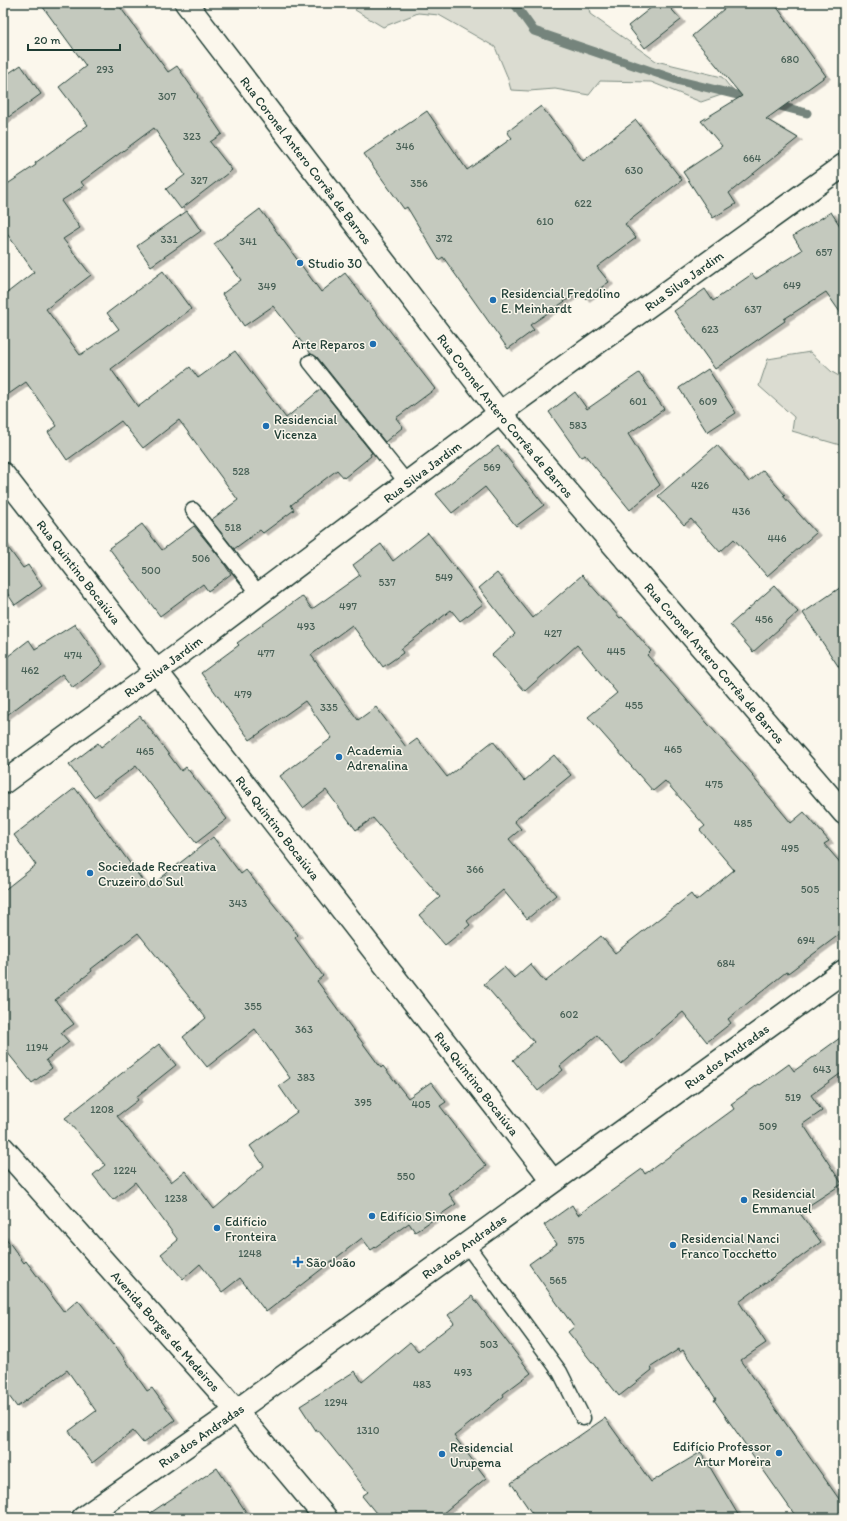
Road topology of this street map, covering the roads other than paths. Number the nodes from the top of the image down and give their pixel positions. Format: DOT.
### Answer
graph roads {
  1 [pos="186,3"];
  2 [pos="844,165"];
  3 [pos="310,362"];
  4 [pos="500,413"];
  5 [pos="3,474"];
  6 [pos="407,483"];
  7 [pos="193,510"];
  8 [pos="259,594"];
  9 [pos="157,670"];
  10 [pos="3,783"];
  11 [pos="844,813"];
  12 [pos="844,971"];
  13 [pos="3,1148"];
  14 [pos="554,1181"];
  15 [pos="466,1244"];
  16 [pos="236,1411"];
  17 [pos="583,1418"];
  18 [pos="83,1518"];
  19 [pos="326,1518"];
  1 -- 4 [label="street, Rua Coronel Antero Corrêa de Barros"];
  2 -- 4 [label="street, Rua Silva Jardim"];
  3 -- 6 [label="lane"];
  4 -- 6 [label="street, Rua Silva Jardim"];
  4 -- 11 [label="street, Rua Coronel Antero Corrêa de Barros"];
  5 -- 9 [label="street, Rua Quintino Bocaiúva"];
  6 -- 8 [label="street, Rua Silva Jardim"];
  7 -- 8 [label="lane"];
  8 -- 9 [label="street, Rua Silva Jardim"];
  9 -- 10 [label="street, Rua Silva Jardim"];
  9 -- 14 [label="street, Rua Quintino Bocaiúva"];
  12 -- 14 [label="street, Rua dos Andradas"];
  13 -- 16 [label="street, Avenida Borges de Medeiros"];
  14 -- 15 [label="street, Rua dos Andradas"];
  15 -- 16 [label="street, Rua dos Andradas"];
  15 -- 17 [label="lane"];
  16 -- 18 [label="street, Rua dos Andradas"];
  16 -- 19 [label="street, Avenida Borges de Medeiros"];
}
